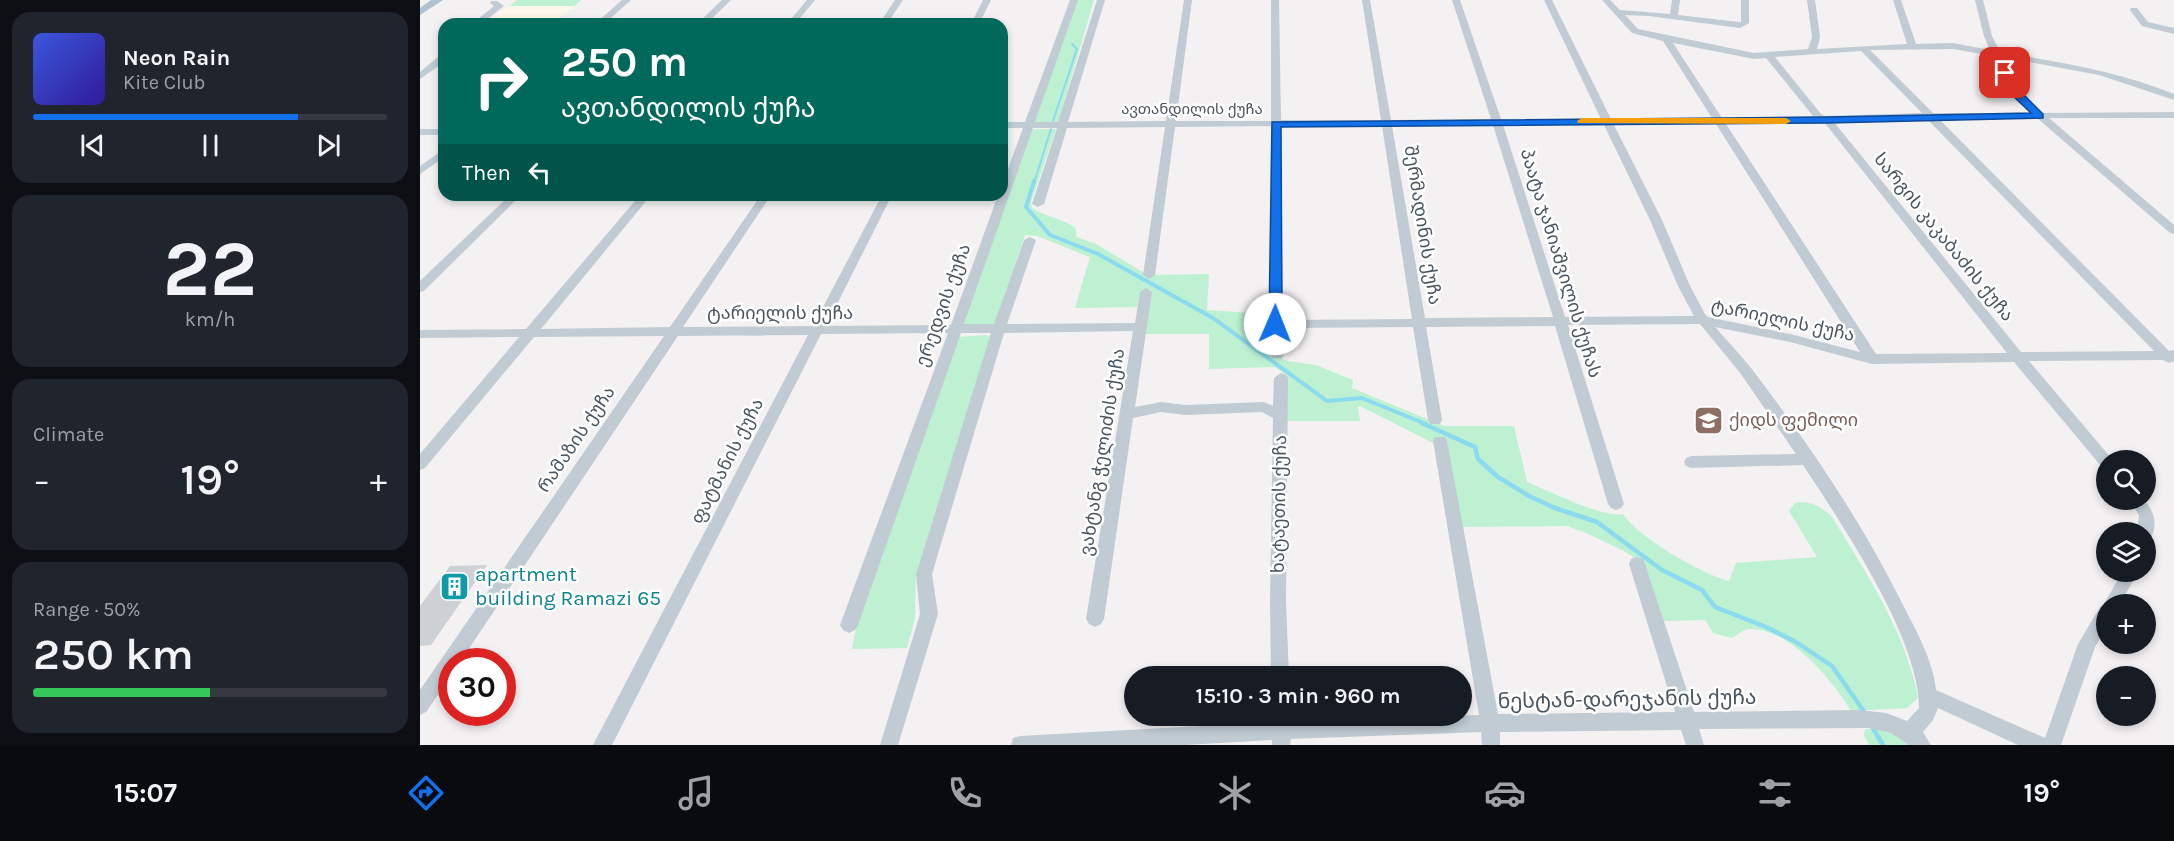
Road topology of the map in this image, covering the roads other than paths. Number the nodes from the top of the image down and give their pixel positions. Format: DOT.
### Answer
graph roads {
  1 [pos="438,0"];
  2 [pos="627,0"];
  3 [pos="727,0"];
  4 [pos="811,0"];
  5 [pos="899,0"];
  6 [pos="987,0"];
  7 [pos="1074,0"];
  8 [pos="1101,0"];
  9 [pos="1188,0"];
  10 [pos="1275,0"];
  11 [pos="1366,0"];
  12 [pos="1456,0"];
  13 [pos="1548,0"];
  14 [pos="1606,0"];
  15 [pos="1676,0"];
  16 [pos="1745,0"];
  17 [pos="1811,0"];
  18 [pos="1897,0"];
  19 [pos="1979,0"];
  20 [pos="494,3"];
  21 [pos="2134,10"];
  22 [pos="420,12"];
  23 [pos="1619,13"];
  24 [pos="484,18"];
  25 [pos="606,18"];
  26 [pos="708,18"];
  27 [pos="796,18"];
  28 [pos="887,18"];
  29 [pos="978,18"];
  30 [pos="1674,18"];
  31 [pos="2174,31"];
  32 [pos="1666,39"];
  33 [pos="1912,45"];
  34 [pos="1863,48"];
  35 [pos="1812,52"];
  36 [pos="1995,54"];
  37 [pos="1769,56"];
  38 [pos="438,62"];
  39 [pos="420,76"];
  40 [pos="2174,97"];
  41 [pos="2174,115"];
  42 [pos="1929,116"];
  43 [pos="2040,116"];
  44 [pos="1827,120"];
  45 [pos="1608,121"];
  46 [pos="1719,121"];
  47 [pos="1498,122"];
  48 [pos="1387,123"];
  49 [pos="1169,124"];
  50 [pos="1276,124"];
  51 [pos="1008,125"];
  52 [pos="1029,125"];
  53 [pos="1061,125"];
  54 [pos="420,132"];
  55 [pos="438,132"];
  56 [pos="438,157"];
  57 [pos="420,171"];
  58 [pos="1008,182"];
  59 [pos="510,201"];
  60 [pos="641,201"];
  61 [pos="762,201"];
  62 [pos="884,201"];
  63 [pos="1001,201"];
  64 [pos="1038,204"];
  65 [pos="2174,231"];
  66 [pos="1030,240"];
  67 [pos="1149,275"];
  68 [pos="420,288"];
  69 [pos="1146,292"];
  70 [pos="1702,320"];
  71 [pos="1561,321"];
  72 [pos="1275,324"];
  73 [pos="1419,324"];
  74 [pos="1141,327"];
  75 [pos="999,328"];
  76 [pos="954,329"];
  77 [pos="673,331"];
  78 [pos="816,331"];
  79 [pos="420,334"];
  80 [pos="528,335"];
  81 [pos="1277,355"];
  82 [pos="2171,358"];
  83 [pos="1872,359"];
  84 [pos="2019,359"];
  85 [pos="1281,378"];
  86 [pos="1127,414"];
  87 [pos="1280,415"];
  88 [pos="1435,420"];
  89 [pos="1440,441"];
  90 [pos="2097,450"];
  91 [pos="1808,459"];
  92 [pos="1691,462"];
  93 [pos="420,464"];
  94 [pos="1616,504"];
  95 [pos="1637,564"];
  96 [pos="1095,619"];
  97 [pos="849,625"];
  98 [pos="2096,629"];
  99 [pos="1280,666"];
  100 [pos="1930,696"];
  101 [pos="420,706"];
  102 [pos="1687,721"];
  103 [pos="1490,724"];
  104 [pos="1281,730"];
  105 [pos="1916,738"];
  106 [pos="1080,744"];
  107 [pos="602,745"];
  108 [pos="889,745"];
  109 [pos="1020,745"];
  110 [pos="1491,745"];
  111 [pos="1695,745"];
  112 [pos="2039,745"];
  113 [pos="2052,745"];
  1 -- 22 [label="main road"];
  2 -- 25 [label="street"];
  3 -- 26 [label="street"];
  4 -- 27 [label="street"];
  5 -- 28 [label="street"];
  6 -- 29 [label="street"];
  7 -- 52 [label="street, ერედვის ქუჩა"];
  8 -- 53 [label="street"];
  9 -- 49 [label="street"];
  10 -- 50 [label="street"];
  11 -- 48 [label="street, შერმადინის ქუჩა"];
  12 -- 47 [label="street, პაატა ჯანიაშვილის ქუჩას"];
  13 -- 45 [label="street"];
  14 -- 23 [label="street"];
  15 -- 30 [label="street"];
  16 -- 30 [label="street"];
  17 -- 35 [label="street"];
  18 -- 33 [label="street"];
  19 -- 36 [label="street"];
  20 -- 24 [label="street"];
  21 -- 31 [label="street"];
  23 -- 30 [label="street"];
  23 -- 32 [label="street"];
  32 -- 37 [label="street"];
  32 -- 46 [label="street"];
  33 -- 34 [label="street"];
  33 -- 36 [label="street"];
  34 -- 35 [label="street"];
  34 -- 42 [label="street"];
  35 -- 37 [label="street"];
  36 -- 40 [label="street"];
  36 -- 43 [label="street"];
  37 -- 44 [label="street, სარგის კაკაბაძის ქუჩა"];
  38 -- 39 [label="street"];
  41 -- 43 [label="street, ავთანდილის ქუჩა"];
  42 -- 43 [label="street, ავთანდილის ქუჩა"];
  42 -- 44 [label="street, ავთანდილის ქუჩა"];
  42 -- 82 [label="street"];
  43 -- 65 [label="street"];
  44 -- 46 [label="street, ავთანდილის ქუჩა"];
  44 -- 84 [label="street, სარგის კაკაბაძის ქუჩა"];
  45 -- 46 [label="street, ავთანდილის ქუჩა"];
  45 -- 47 [label="street, ავთანდილის ქუჩა"];
  45 -- 70 [label="street"];
  46 -- 83 [label="street"];
  47 -- 48 [label="street, ავთანდილის ქუჩა"];
  47 -- 71 [label="street, პაატა ჯანიაშვილის ქუჩას"];
  48 -- 50 [label="street, ავთანდილის ქუჩა"];
  48 -- 73 [label="street, შერმადინის ქუჩა"];
  49 -- 50 [label="street, ავთანდილის ქუჩა"];
  49 -- 53 [label="street, ავთანდილის ქუჩა"];
  49 -- 67 [label="street"];
  50 -- 72 [label="street"];
  51 -- 52 [label="street, ავთანდილის ქუჩა"];
  52 -- 53 [label="street, ავთანდილის ქუჩა"];
  52 -- 58 [label="street, ერედვის ქუჩა"];
  53 -- 64 [label="street"];
  54 -- 55 [label="street"];
  56 -- 57 [label="street"];
  59 -- 68 [label="street"];
  60 -- 80 [label="street"];
  61 -- 77 [label="street, რამაზის ქუჩა"];
  62 -- 78 [label="street, ფატმანის ქუჩა"];
  63 -- 76 [label="street, ერედვის ქუჩა"];
  66 -- 75 [label="street"];
  69 -- 74 [label="street, ვახტანგ ჭელიძის ქუჩა"];
  70 -- 71 [label="street, ტარიელის ქუჩა"];
  70 -- 83 [label="street, ტარიელის ქუჩა"];
  70 -- 91 [label="street"];
  71 -- 73 [label="street, ტარიელის ქუჩა"];
  71 -- 94 [label="street, პაატა ჯანიაშვილის ქუჩას"];
  72 -- 73 [label="street, ტარიელის ქუჩა"];
  72 -- 81 [label="street"];
  73 -- 88 [label="street, შერმადინის ქუჩა"];
  74 -- 75 [label="street, ტარიელის ქუჩა"];
  74 -- 86 [label="street, ვახტანგ ჭელიძის ქუჩა"];
  75 -- 76 [label="street, ტარიელის ქუჩა"];
  75 -- 108 [label="street"];
  76 -- 78 [label="street, ტარიელის ქუჩა"];
  76 -- 97 [label="street, ერედვის ქუჩა"];
  77 -- 78 [label="street, ტარიელის ქუჩა"];
  77 -- 80 [label="street, ტარიელის ქუჩა"];
  77 -- 101 [label="street, რამაზის ქუჩა"];
  78 -- 107 [label="street, ფატმანის ქუჩა"];
  79 -- 80 [label="street, ტარიელის ქუჩა"];
  80 -- 93 [label="street"];
  82 -- 84 [label="street, ტარიელის ქუჩა"];
  83 -- 84 [label="street, ტარიელის ქუჩა"];
  84 -- 90 [label="street, სარგის კაკაბაძის ქუჩა"];
  85 -- 87 [label="street"];
  86 -- 87 [label="street, ხატაეთის ქუჩა"];
  86 -- 96 [label="street, ვახტანგ ჭელიძის ქუჩა"];
  87 -- 99 [label="street, ხატაეთის ქუჩა"];
  89 -- 103 [label="street"];
  91 -- 92 [label="street"];
  91 -- 100 [label="street"];
  95 -- 102 [label="street"];
  98 -- 113 [label="street"];
  100 -- 105 [label="street"];
  100 -- 112 [label="street"];
  102 -- 103 [label="street, ნესტან-დარეჯანის ქუჩა"];
  102 -- 105 [label="street, ნესტან-დარეჯანის ქუჩა"];
  102 -- 111 [label="street"];
  103 -- 104 [label="street, ნესტან-დარეჯანის ქუჩა"];
  103 -- 110 [label="street"];
  104 -- 106 [label="street, ნესტან-დარეჯანის ქუჩა"];
  106 -- 109 [label="street, ნესტან-დარეჯანის ქუჩა"];
}
